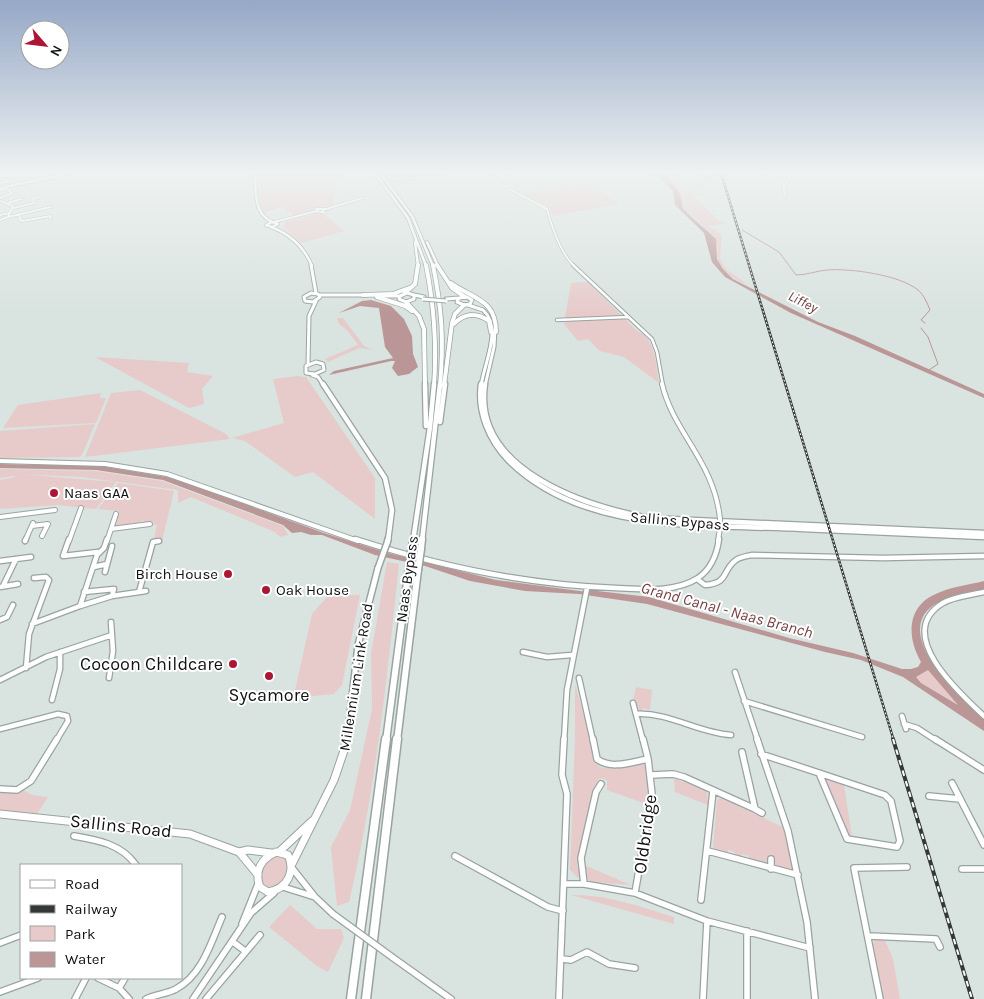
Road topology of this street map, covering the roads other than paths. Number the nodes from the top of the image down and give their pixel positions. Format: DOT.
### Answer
graph roads {
  1 [pos="287,220"];
  2 [pos="406,220"];
  3 [pos="408,220"];
  4 [pos="413,220"];
  5 [pos="551,220"];
  6 [pos="282,221"];
  7 [pos="267,222"];
  8 [pos="273,222"];
  9 [pos="278,226"];
  10 [pos="417,227"];
  11 [pos="418,273"];
  12 [pos="444,276"];
  13 [pos="313,288"];
  14 [pos="406,293"];
  15 [pos="306,295"];
  16 [pos="363,295"];
  17 [pos="414,295"];
  18 [pos="318,297"];
  19 [pos="377,297"];
  20 [pos="399,297"];
  21 [pos="465,297"];
  22 [pos="424,298"];
  23 [pos="459,298"];
  24 [pos="413,300"];
  25 [pos="446,300"];
  26 [pos="472,300"];
  27 [pos="308,302"];
  28 [pos="406,302"];
  29 [pos="457,302"];
  30 [pos="466,305"];
  31 [pos="312,306"];
  32 [pos="628,317"];
  33 [pos="557,320"];
  34 [pos="421,321"];
  35 [pos="452,330"];
  36 [pos="494,332"];
  37 [pos="310,359"];
  38 [pos="316,362"];
  39 [pos="308,365"];
  40 [pos="319,375"];
  41 [pos="0,461"];
  42 [pos="422,481"];
  43 [pos="429,482"];
  44 [pos="81,508"];
  45 [pos="56,510"];
  46 [pos="38,512"];
  47 [pos="116,514"];
  48 [pos="0,517"];
  49 [pos="33,523"];
  50 [pos="150,524"];
  51 [pos="111,529"];
  52 [pos="984,535"];
  53 [pos="42,536"];
  54 [pos="25,541"];
  55 [pos="159,541"];
  56 [pos="112,546"];
  57 [pos="98,552"];
  58 [pos="984,556"];
  59 [pos="31,557"];
  60 [pos="16,558"];
  61 [pos="0,561"];
  62 [pos="107,564"];
  63 [pos="94,567"];
  64 [pos="104,572"];
  65 [pos="34,578"];
  66 [pos="698,579"];
  67 [pos="18,584"];
  68 [pos="2,586"];
  69 [pos="586,589"];
  70 [pos="146,591"];
  71 [pos="84,592"];
  72 [pos="139,592"];
  73 [pos="984,592"];
  74 [pos="112,596"];
  75 [pos="13,605"];
  76 [pos="80,606"];
  77 [pos="0,620"];
  78 [pos="111,622"];
  79 [pos="32,624"];
  80 [pos="112,635"];
  81 [pos="60,652"];
  82 [pos="523,652"];
  83 [pos="572,655"];
  84 [pos="26,668"];
  85 [pos="735,672"];
  86 [pos="109,678"];
  87 [pos="579,678"];
  88 [pos="0,680"];
  89 [pos="52,700"];
  90 [pos="744,701"];
  91 [pos="633,703"];
  92 [pos="636,714"];
  93 [pos="902,716"];
  94 [pos="984,716"];
  95 [pos="0,729"];
  96 [pos="731,735"];
  97 [pos="862,737"];
  98 [pos="742,752"];
  99 [pos="762,754"];
  100 [pos="648,759"];
  101 [pos="984,770"];
  102 [pos="819,773"];
  103 [pos="651,775"];
  104 [pos="952,783"];
  105 [pos="601,784"];
  106 [pos="0,789"];
  107 [pos="713,791"];
  108 [pos="567,794"];
  109 [pos="929,796"];
  110 [pos="960,799"];
  111 [pos="755,809"];
  112 [pos="762,812"];
  113 [pos="0,814"];
  114 [pos="316,816"];
  115 [pos="788,831"];
  116 [pos="74,836"];
  117 [pos="984,845"];
  118 [pos="280,851"];
  119 [pos="708,851"];
  120 [pos="239,852"];
  121 [pos="271,853"];
  122 [pos="455,856"];
  123 [pos="771,859"];
  124 [pos="135,864"];
  125 [pos="292,866"];
  126 [pos="907,867"];
  127 [pos="771,869"];
  128 [pos="962,869"];
  129 [pos="984,869"];
  130 [pos="798,876"];
  131 [pos="258,879"];
  132 [pos="564,884"];
  133 [pos="584,884"];
  134 [pos="280,889"];
  135 [pos="635,893"];
  136 [pos="315,897"];
  137 [pos="701,900"];
  138 [pos="563,911"];
  139 [pos="333,914"];
  140 [pos="222,917"];
  141 [pos="707,921"];
  142 [pos="746,931"];
  143 [pos="238,933"];
  144 [pos="260,934"];
  145 [pos="20,935"];
  146 [pos="869,936"];
  147 [pos="233,942"];
  148 [pos="0,943"];
  149 [pos="940,947"];
  150 [pos="810,948"];
  151 [pos="245,951"];
  152 [pos="562,959"];
  153 [pos="635,968"];
  154 [pos="35,979"];
  155 [pos="85,979"];
  156 [pos="100,979"];
  157 [pos="124,979"];
  158 [pos="119,988"];
  159 [pos="0,992"];
  160 [pos="75,999"];
  161 [pos="129,999"];
  162 [pos="146,999"];
  163 [pos="193,999"];
  164 [pos="206,999"];
  165 [pos="350,999"];
  166 [pos="366,999"];
  167 [pos="451,999"];
  168 [pos="559,999"];
  169 [pos="703,999"];
  170 [pos="747,999"];
  171 [pos="815,999"];
  172 [pos="880,999"];
  1 -- 6 [label="street"];
  2 -- 11 [label="highway"];
  3 -- 42 [label="highway, Naas Bypass"];
  4 -- 10 [label="highway, Naas Bypass"];
  5 -- 32 [label="street"];
  6 -- 8 [label="street"];
  6 -- 9 [label="street"];
  7 -- 8 [label="main road"];
  7 -- 9 [label="main road"];
  8 -- 9 [label="main road"];
  9 -- 13 [label="main road"];
  10 -- 12 [label="highway"];
  10 -- 43 [label="highway, Naas Bypass"];
  11 -- 14 [label="highway"];
  11 -- 16 [label="highway"];
  12 -- 21 [label="highway"];
  12 -- 36 [label="highway"];
  13 -- 15 [label="main road"];
  13 -- 18 [label="main road"];
  14 -- 17 [label="main road"];
  14 -- 20 [label="main road"];
  15 -- 18 [label="main road"];
  15 -- 27 [label="main road"];
  16 -- 18 [label="main road"];
  16 -- 20 [label="main road"];
  17 -- 22 [label="main road"];
  17 -- 24 [label="main road"];
  18 -- 19 [label="main road"];
  18 -- 27 [label="main road"];
  18 -- 31 [label="main road"];
  19 -- 20 [label="main road"];
  19 -- 34 [label="highway"];
  20 -- 28 [label="main road"];
  21 -- 23 [label="main road"];
  21 -- 26 [label="main road"];
  22 -- 24 [label="main road"];
  22 -- 25 [label="main road, bridge"];
  23 -- 25 [label="main road"];
  23 -- 29 [label="main road"];
  24 -- 28 [label="main road"];
  25 -- 29 [label="main road"];
  26 -- 30 [label="main road"];
  26 -- 36 [label="main road"];
  27 -- 31 [label="main road"];
  28 -- 34 [label="highway"];
  29 -- 30 [label="main road"];
  30 -- 35 [label="highway"];
  30 -- 36 [label="main road"];
  31 -- 37 [label="main road"];
  32 -- 33 [label="street"];
  32 -- 66 [label="street, bridge"];
  34 -- 42 [label="highway"];
  35 -- 36 [label="highway"];
  35 -- 43 [label="highway"];
  36 -- 52 [label="main road, Sallins Bypass"];
  37 -- 38 [label="main road"];
  37 -- 39 [label="main road"];
  38 -- 39 [label="main road"];
  38 -- 40 [label="main road, Millennium Link Road"];
  39 -- 40 [label="main road"];
  40 -- 114 [label="main road, Millennium Link Road, bridge"];
  41 -- 69 [label="street"];
  42 -- 165 [label="highway, Naas Bypass, bridge"];
  43 -- 166 [label="highway, Naas Bypass, bridge"];
  44 -- 57 [label="street"];
  45 -- 46 [label="street"];
  46 -- 48 [label="street"];
  46 -- 49 [label="street"];
  47 -- 51 [label="street"];
  49 -- 53 [label="street"];
  49 -- 54 [label="street"];
  50 -- 51 [label="street"];
  51 -- 57 [label="street"];
  55 -- 72 [label="street"];
  56 -- 62 [label="street"];
  57 -- 63 [label="street"];
  58 -- 66 [label="street"];
  59 -- 60 [label="street"];
  60 -- 61 [label="street"];
  60 -- 68 [label="street"];
  62 -- 63 [label="street"];
  62 -- 64 [label="street"];
  63 -- 71 [label="street"];
  65 -- 79 [label="street"];
  66 -- 69 [label="street"];
  67 -- 68 [label="street"];
  69 -- 83 [label="street"];
  70 -- 72 [label="street"];
  71 -- 74 [label="street"];
  71 -- 76 [label="street"];
  72 -- 74 [label="street"];
  73 -- 94 [label="street"];
  74 -- 76 [label="street"];
  75 -- 77 [label="street"];
  76 -- 79 [label="street"];
  78 -- 80 [label="street"];
  79 -- 84 [label="street"];
  80 -- 81 [label="street"];
  80 -- 86 [label="street"];
  81 -- 84 [label="street"];
  81 -- 89 [label="street"];
  82 -- 83 [label="street"];
  83 -- 108 [label="street"];
  84 -- 88 [label="street"];
  85 -- 90 [label="street"];
  87 -- 100 [label="street"];
  90 -- 97 [label="street"];
  90 -- 99 [label="street"];
  91 -- 92 [label="street, Oldbridge"];
  92 -- 96 [label="street"];
  92 -- 100 [label="street, Oldbridge"];
  93 -- 101 [label="street"];
  95 -- 106 [label="street"];
  98 -- 111 [label="street"];
  99 -- 102 [label="street"];
  99 -- 115 [label="street"];
  100 -- 103 [label="street, Oldbridge"];
  102 -- 102 [label="street"];
  103 -- 107 [label="street, Oldbridge"];
  103 -- 135 [label="street, Oldbridge"];
  104 -- 110 [label="street"];
  105 -- 133 [label="street"];
  107 -- 111 [label="street, Oldbridge"];
  107 -- 119 [label="street"];
  108 -- 132 [label="street"];
  109 -- 110 [label="street"];
  110 -- 117 [label="street"];
  111 -- 112 [label="street, Oldbridge"];
  113 -- 120 [label="main road, Sallins Road"];
  114 -- 118 [label="main road, Millennium Link Road"];
  114 -- 125 [label="main road, Millennium Link Road"];
  115 -- 130 [label="street"];
  116 -- 124 [label="street"];
  118 -- 121 [label="main road"];
  118 -- 125 [label="main road"];
  119 -- 127 [label="street"];
  119 -- 137 [label="street"];
  120 -- 121 [label="main road, Sallins Road"];
  120 -- 131 [label="main road, Sallins Road"];
  121 -- 131 [label="main road"];
  122 -- 138 [label="street"];
  123 -- 127 [label="street"];
  125 -- 134 [label="main road"];
  125 -- 136 [label="street"];
  126 -- 146 [label="street"];
  127 -- 130 [label="street"];
  128 -- 129 [label="street"];
  130 -- 150 [label="street"];
  131 -- 134 [label="main road"];
  131 -- 143 [label="street"];
  132 -- 133 [label="street, Oldbridge"];
  132 -- 138 [label="street"];
  133 -- 135 [label="street, Oldbridge"];
  134 -- 136 [label="street"];
  134 -- 143 [label="street"];
  135 -- 141 [label="street, Oldbridge"];
  136 -- 139 [label="street"];
  138 -- 152 [label="street"];
  139 -- 167 [label="street, bridge"];
  140 -- 162 [label="street"];
  141 -- 142 [label="street, Oldbridge"];
  141 -- 169 [label="street"];
  142 -- 150 [label="street, Oldbridge"];
  142 -- 170 [label="street"];
  143 -- 147 [label="street"];
  144 -- 151 [label="street"];
  145 -- 148 [label="street"];
  146 -- 149 [label="street"];
  146 -- 172 [label="street"];
  147 -- 151 [label="street"];
  147 -- 163 [label="street"];
  150 -- 171 [label="street"];
  151 -- 164 [label="street"];
  152 -- 153 [label="street"];
  152 -- 168 [label="street"];
  154 -- 159 [label="street"];
  155 -- 160 [label="street"];
  156 -- 158 [label="street"];
  157 -- 158 [label="street"];
  158 -- 161 [label="street"];
}
